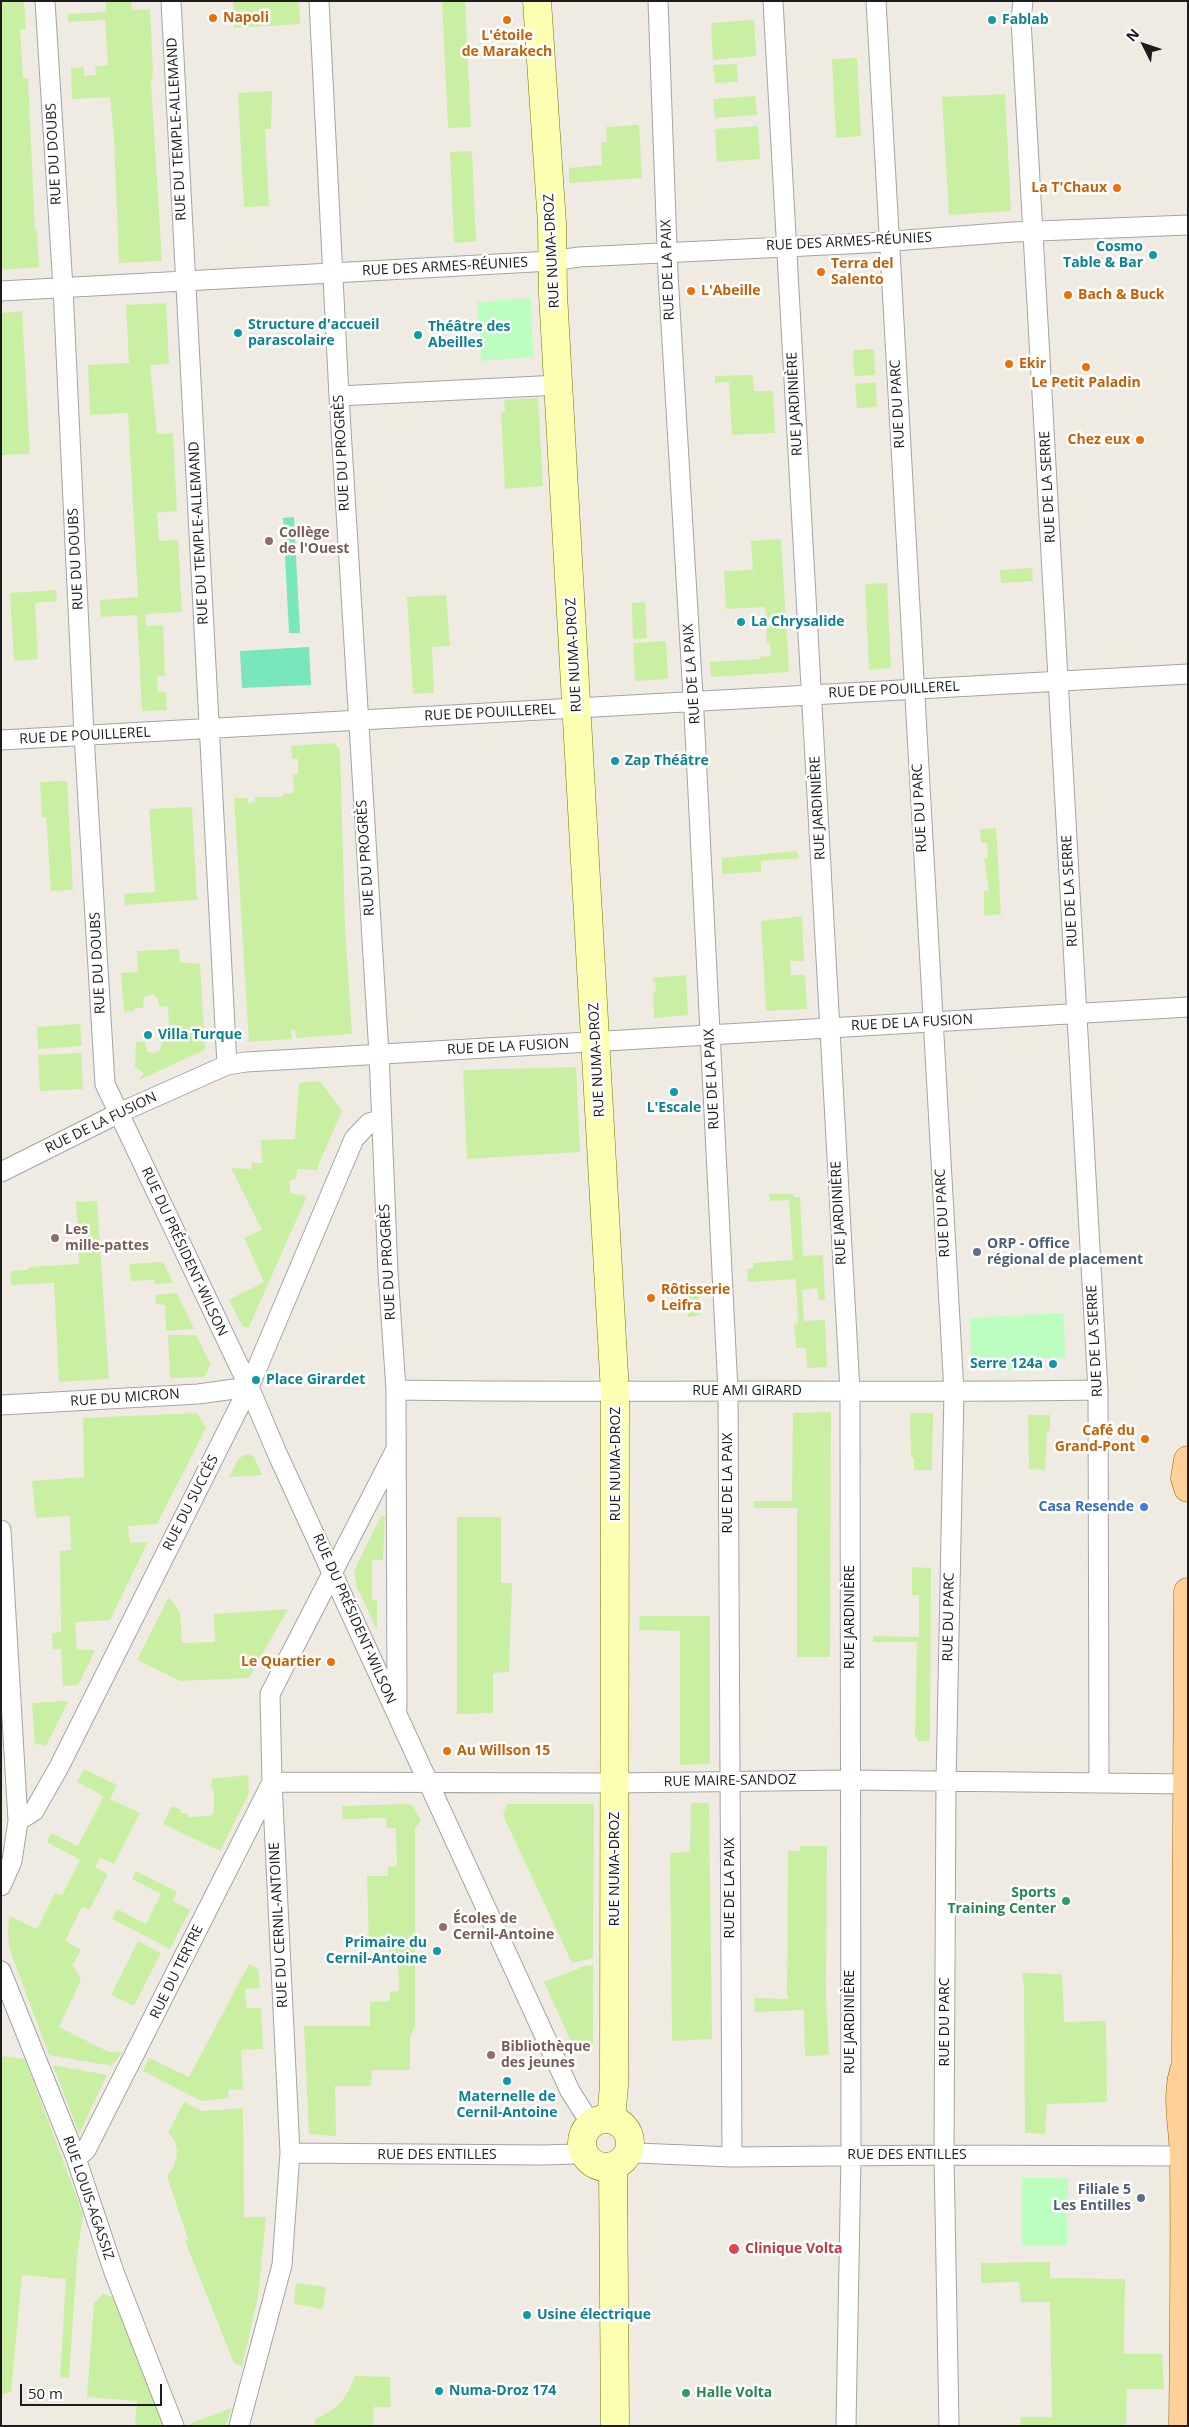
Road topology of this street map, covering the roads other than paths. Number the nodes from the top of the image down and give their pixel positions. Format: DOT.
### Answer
graph roads {
  1 [pos="45,1"];
  2 [pos="171,1"];
  3 [pos="319,1"];
  4 [pos="537,1"];
  5 [pos="658,1"];
  6 [pos="773,1"];
  7 [pos="876,1"];
  8 [pos="1023,1"];
  9 [pos="1188,225"];
  10 [pos="1034,232"];
  11 [pos="889,241"];
  12 [pos="787,246"];
  13 [pos="667,252"];
  14 [pos="552,261"];
  15 [pos="333,272"];
  16 [pos="184,282"];
  17 [pos="63,288"];
  18 [pos="1,291"];
  19 [pos="559,384"];
  20 [pos="339,396"];
  21 [pos="1188,674"];
  22 [pos="1059,681"];
  23 [pos="914,689"];
  24 [pos="812,695"];
  25 [pos="693,702"];
  26 [pos="577,708"];
  27 [pos="357,720"];
  28 [pos="209,728"];
  29 [pos="84,735"];
  30 [pos="1,740"];
  31 [pos="1188,1007"];
  32 [pos="1076,1014"];
  33 [pos="932,1022"];
  34 [pos="828,1028"];
  35 [pos="710,1035"];
  36 [pos="597,1042"];
  37 [pos="378,1054"];
  38 [pos="227,1065"];
  39 [pos="119,1113"];
  40 [pos="381,1120"];
  41 [pos="1,1172"];
  42 [pos="249,1387"];
  43 [pos="396,1390"];
  44 [pos="728,1390"];
  45 [pos="850,1390"];
  46 [pos="1098,1390"];
  47 [pos="615,1392"];
  48 [pos="954,1392"];
  49 [pos="1,1406"];
  50 [pos="396,1450"];
  51 [pos="1188,1460"];
  52 [pos="1188,1488"];
  53 [pos="1,1530"];
  54 [pos="333,1570"];
  55 [pos="1188,1592"];
  56 [pos="397,1714"];
  57 [pos="849,1780"];
  58 [pos="428,1781"];
  59 [pos="730,1781"];
  60 [pos="272,1782"];
  61 [pos="946,1782"];
  62 [pos="1099,1782"];
  63 [pos="615,1783"];
  64 [pos="1187,1784"];
  65 [pos="18,1821"];
  66 [pos="1,1886"];
  67 [pos="1,1971"];
  68 [pos="601,2122"];
  69 [pos="583,2151"];
  70 [pos="290,2153"];
  71 [pos="851,2155"];
  72 [pos="944,2155"];
  73 [pos="1186,2156"];
  74 [pos="732,2157"];
  75 [pos="76,2158"];
  76 [pos="622,2159"];
  77 [pos="174,2426"];
  78 [pos="239,2426"];
  79 [pos="615,2426"];
  80 [pos="846,2426"];
  81 [pos="949,2426"];
  82 [pos="1183,2426"];
  1 -- 17 [label="street, RUE DU DOUBS"];
  2 -- 16 [label="street, RUE DU TEMPLE-ALLEMAND"];
  3 -- 15 [label="street, RUE DU PROGRÈS"];
  4 -- 14 [label="main road, RUE NUMA-DROZ"];
  5 -- 13 [label="street, RUE DE LA PAIX"];
  6 -- 12 [label="street, RUE JARDINIÈRE"];
  7 -- 11 [label="street, RUE DU PARC"];
  8 -- 10 [label="street, RUE DE LA SERRE"];
  9 -- 10 [label="street, RUE DES ARMES-RÉUNIES"];
  10 -- 11 [label="street, RUE DES ARMES-RÉUNIES"];
  10 -- 22 [label="street, RUE DE LA SERRE"];
  11 -- 12 [label="street, RUE DES ARMES-RÉUNIES"];
  11 -- 23 [label="street, RUE DU PARC"];
  12 -- 13 [label="street, RUE DES ARMES-RÉUNIES"];
  12 -- 24 [label="street, RUE JARDINIÈRE"];
  13 -- 14 [label="street, RUE DES ARMES-RÉUNIES"];
  13 -- 25 [label="street, RUE DE LA PAIX"];
  14 -- 15 [label="street, RUE DES ARMES-RÉUNIES"];
  14 -- 19 [label="main road, RUE NUMA-DROZ"];
  15 -- 16 [label="street, RUE DES ARMES-RÉUNIES"];
  15 -- 20 [label="street, RUE DU PROGRÈS"];
  16 -- 17 [label="street, RUE DES ARMES-RÉUNIES"];
  16 -- 28 [label="street, RUE DU TEMPLE-ALLEMAND"];
  17 -- 18 [label="street, RUE DES ARMES-RÉUNIES"];
  17 -- 29 [label="street, RUE DU DOUBS"];
  19 -- 20 [label="street"];
  19 -- 26 [label="main road, RUE NUMA-DROZ"];
  20 -- 27 [label="street, RUE DU PROGRÈS"];
  21 -- 22 [label="street, RUE DE POUILLEREL"];
  22 -- 23 [label="street, RUE DE POUILLEREL"];
  22 -- 32 [label="street, RUE DE LA SERRE"];
  23 -- 24 [label="street, RUE DE POUILLEREL"];
  23 -- 33 [label="street, RUE DU PARC"];
  24 -- 25 [label="street, RUE DE POUILLEREL"];
  24 -- 34 [label="street, RUE JARDINIÈRE"];
  25 -- 26 [label="street, RUE DE POUILLEREL"];
  25 -- 35 [label="street, RUE DE LA PAIX"];
  26 -- 27 [label="street, RUE DE POUILLEREL"];
  26 -- 36 [label="main road, RUE NUMA-DROZ"];
  27 -- 28 [label="street, RUE DE POUILLEREL"];
  27 -- 37 [label="street, RUE DU PROGRÈS"];
  28 -- 29 [label="street, RUE DE POUILLEREL"];
  28 -- 38 [label="street, RUE DU TEMPLE-ALLEMAND"];
  29 -- 30 [label="street, RUE DE POUILLEREL"];
  29 -- 39 [label="street, RUE DU DOUBS"];
  31 -- 32 [label="street, RUE DE LA FUSION"];
  32 -- 33 [label="street, RUE DE LA FUSION"];
  32 -- 46 [label="street, RUE DE LA SERRE"];
  33 -- 34 [label="street, RUE DE LA FUSION"];
  33 -- 48 [label="street, RUE DU PARC"];
  34 -- 35 [label="street, RUE DE LA FUSION"];
  34 -- 45 [label="street, RUE JARDINIÈRE"];
  35 -- 36 [label="street, RUE DE LA FUSION"];
  35 -- 44 [label="street, RUE DE LA PAIX"];
  36 -- 37 [label="street, RUE DE LA FUSION"];
  36 -- 47 [label="main road, RUE NUMA-DROZ"];
  37 -- 38 [label="street, RUE DE LA FUSION"];
  37 -- 40 [label="street, RUE DU PROGRÈS"];
  38 -- 39 [label="street, RUE DE LA FUSION"];
  39 -- 41 [label="street, RUE DE LA FUSION"];
  39 -- 42 [label="street, RUE DU PRÉSIDENT-WILSON"];
  40 -- 42 [label="street, RUE DU SUCCÈS"];
  40 -- 43 [label="street, RUE DU PROGRÈS"];
  42 -- 49 [label="street, RUE DU MICRON"];
  42 -- 54 [label="street, RUE DU PRÉSIDENT-WILSON"];
  42 -- 65 [label="street, RUE DU SUCCÈS"];
  43 -- 47 [label="street, RUE AMI GIRARD"];
  43 -- 50 [label="street, RUE DU PROGRÈS"];
  44 -- 45 [label="street, RUE AMI GIRARD"];
  44 -- 47 [label="street, RUE AMI GIRARD"];
  44 -- 59 [label="street, RUE DE LA PAIX"];
  45 -- 48 [label="street, RUE AMI GIRARD"];
  45 -- 57 [label="street, RUE JARDINIÈRE"];
  46 -- 48 [label="street, RUE AMI GIRARD"];
  46 -- 62 [label="street, RUE DE LA SERRE"];
  47 -- 63 [label="main road, RUE NUMA-DROZ"];
  48 -- 61 [label="street, RUE DU PARC"];
  50 -- 54 [label="street, RUE DU CERNIL-ANTOINE"];
  50 -- 56 [label="street, RUE DU PROGRÈS"];
  51 -- 52 [label="main road"];
  53 -- 65 [label="street"];
  54 -- 56 [label="street, RUE DU PRÉSIDENT-WILSON"];
  54 -- 60 [label="street, RUE DU CERNIL-ANTOINE"];
  55 -- 64 [label="main road"];
  56 -- 58 [label="street, RUE DU PRÉSIDENT-WILSON"];
  57 -- 59 [label="street, RUE MAIRE-SANDOZ"];
  57 -- 61 [label="street, RUE MAIRE-SANDOZ"];
  57 -- 71 [label="street, RUE JARDINIÈRE"];
  58 -- 60 [label="street, RUE MAIRE-SANDOZ"];
  58 -- 63 [label="street, RUE MAIRE-SANDOZ"];
  58 -- 68 [label="street, RUE DU PRÉSIDENT-WILSON"];
  59 -- 63 [label="street, RUE MAIRE-SANDOZ"];
  59 -- 74 [label="street, RUE DE LA PAIX"];
  60 -- 70 [label="street, RUE DU CERNIL-ANTOINE"];
  60 -- 75 [label="street, RUE DU TERTRE"];
  61 -- 62 [label="street, RUE MAIRE-SANDOZ"];
  61 -- 72 [label="street, RUE DU PARC"];
  62 -- 64 [label="street, RUE MAIRE-SANDOZ"];
  63 -- 68 [label="main road, RUE NUMA-DROZ"];
  64 -- 73 [label="main road"];
  65 -- 66 [label="street"];
  67 -- 75 [label="street, RUE LOUIS-AGASSIZ"];
  68 -- 69 [label="main road"];
  68 -- 76 [label="main road"];
  69 -- 70 [label="street, RUE DES ENTILLES"];
  69 -- 76 [label="main road"];
  70 -- 78 [label="street, RUE DU CERNIL-ANTOINE"];
  71 -- 72 [label="street, RUE DES ENTILLES"];
  71 -- 74 [label="street, RUE DES ENTILLES"];
  71 -- 80 [label="street, RUE JARDINIÈRE"];
  72 -- 73 [label="street, RUE DES ENTILLES"];
  72 -- 81 [label="street, RUE DU PARC"];
  73 -- 82 [label="main road"];
  74 -- 76 [label="street, RUE DES ENTILLES"];
  75 -- 77 [label="street, RUE LOUIS-AGASSIZ"];
  76 -- 79 [label="main road"];
}
